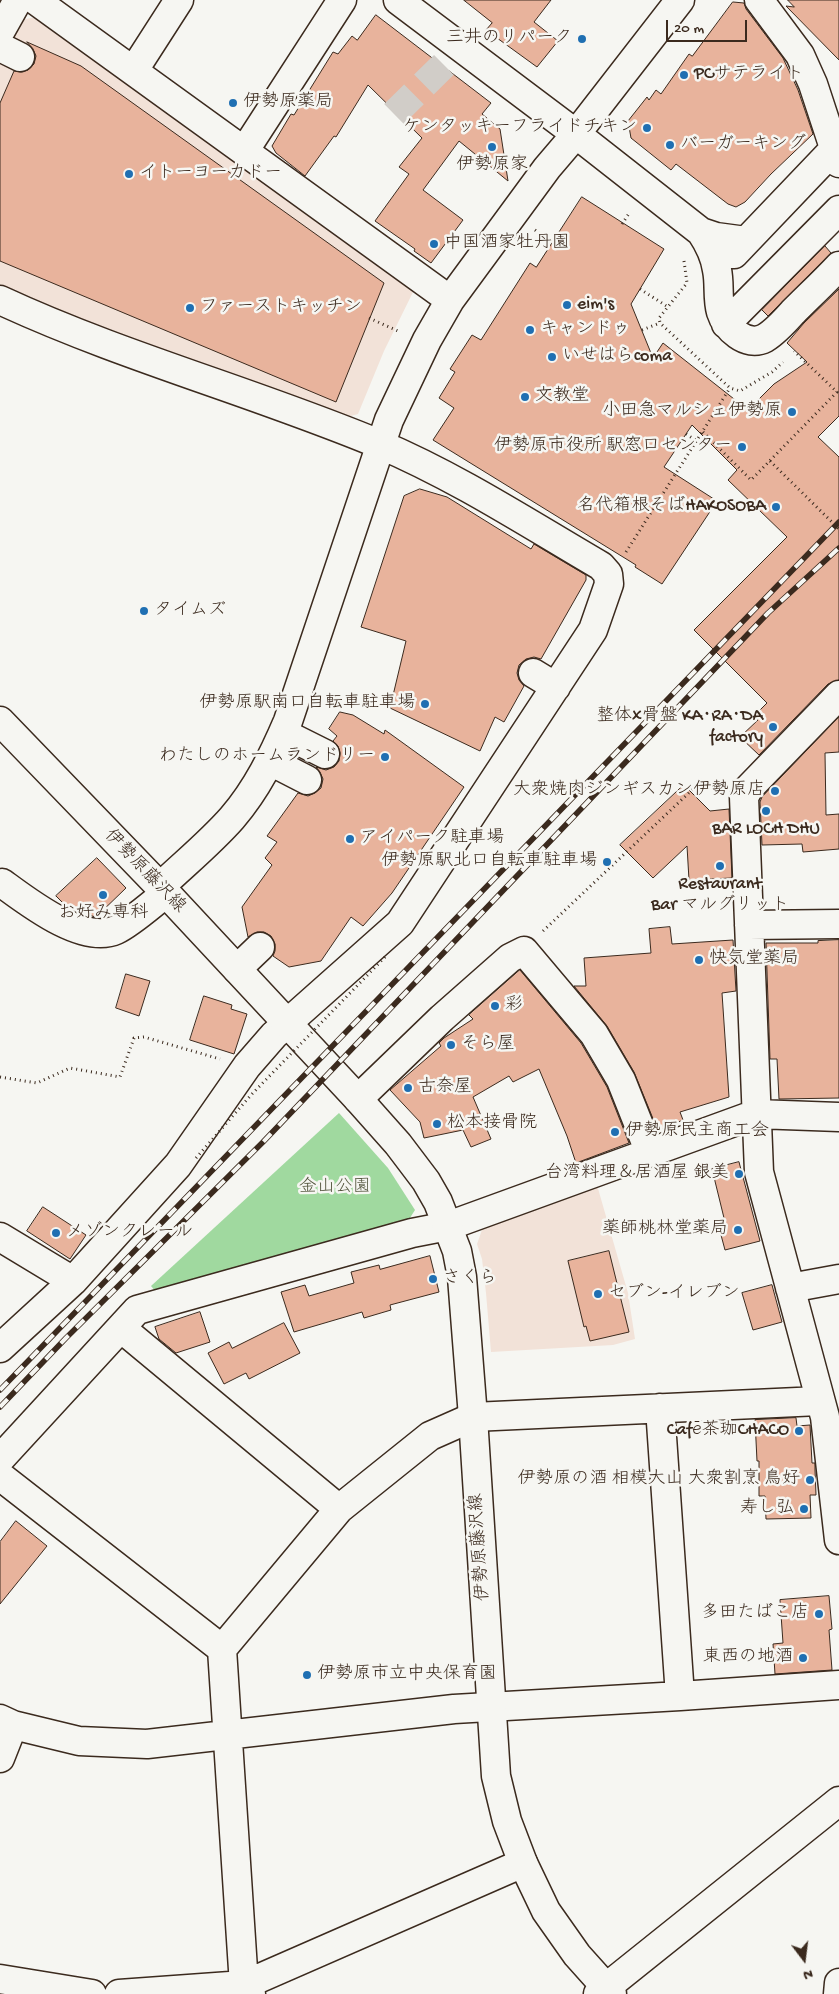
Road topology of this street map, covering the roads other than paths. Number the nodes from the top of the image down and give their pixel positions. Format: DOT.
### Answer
graph roads {
  1 [pos="18,0"];
  2 [pos="35,0"];
  3 [pos="179,0"];
  4 [pos="342,0"];
  5 [pos="398,0"];
  6 [pos="680,0"];
  7 [pos="759,0"];
  8 [pos="0,32"];
  9 [pos="134,70"];
  10 [pos="576,134"];
  11 [pos="245,150"];
  12 [pos="837,152"];
  13 [pos="839,210"];
  14 [pos="701,232"];
  15 [pos="746,241"];
  16 [pos="839,266"];
  17 [pos="718,271"];
  18 [pos="0,300"];
  19 [pos="450,300"];
  20 [pos="726,324"];
  21 [pos="381,445"];
  22 [pos="533,673"];
  23 [pos="556,687"];
  24 [pos="839,695"];
  25 [pos="0,721"];
  26 [pos="283,733"];
  27 [pos="325,754"];
  28 [pos="270,761"];
  29 [pos="307,780"];
  30 [pos="2,883"];
  31 [pos="163,890"];
  32 [pos="839,924"];
  33 [pos="749,925"];
  34 [pos="260,947"];
  35 [pos="237,969"];
  36 [pos="287,1024"];
  37 [pos="358,1099"];
  38 [pos="756,1114"];
  39 [pos="839,1117"];
  40 [pos="650,1153"];
  41 [pos="448,1226"];
  42 [pos="0,1237"];
  43 [pos="839,1280"];
  44 [pos="73,1281"];
  45 [pos="790,1288"];
  46 [pos="121,1328"];
  47 [pos="0,1348"];
  48 [pos="819,1401"];
  49 [pos="660,1408"];
  50 [pos="473,1417"];
  51 [pos="0,1459"];
  52 [pos="0,1476"];
  53 [pos="339,1509"];
  54 [pos="839,1540"];
  55 [pos="222,1649"];
  56 [pos="839,1685"];
  57 [pos="680,1696"];
  58 [pos="492,1706"];
  59 [pos="7,1722"];
  60 [pos="228,1735"];
  61 [pos="0,1758"];
  62 [pos="838,1805"];
  63 [pos="523,1863"];
  64 [pos="0,1978"];
  65 [pos="839,1983"];
  66 [pos="248,1989"];
  67 [pos="605,1992"];
  68 [pos="92,1994"];
  69 [pos="119,1994"];
  70 [pos="838,1994"];
  1 -- 8 [label="street"];
  2 -- 9 [label="street"];
  3 -- 9 [label="street"];
  4 -- 11 [label="street"];
  5 -- 10 [label="street"];
  6 -- 10 [label="street"];
  7 -- 12 [label="street"];
  9 -- 11 [label="street"];
  10 -- 14 [label="street"];
  10 -- 19 [label="street"];
  11 -- 19 [label="street"];
  12 -- 15 [label="street"];
  13 -- 20 [label="street"];
  14 -- 15 [label="street"];
  14 -- 17 [label="street"];
  15 -- 17 [label="street"];
  16 -- 20 [label="street"];
  17 -- 20 [label="street"];
  18 -- 21 [label="street"];
  19 -- 21 [label="street"];
  21 -- 23 [label="street"];
  21 -- 26 [label="street"];
  22 -- 23 [label="street"];
  23 -- 36 [label="street"];
  24 -- 33 [label="street"];
  25 -- 31 [label="street, 伊勢原藤沢線"];
  26 -- 27 [label="street"];
  26 -- 28 [label="street"];
  28 -- 29 [label="street"];
  28 -- 31 [label="street"];
  30 -- 31 [label="street"];
  31 -- 35 [label="street, 伊勢原藤沢線"];
  32 -- 33 [label="street"];
  33 -- 38 [label="street"];
  34 -- 35 [label="street"];
  35 -- 36 [label="street, 伊勢原藤沢線"];
  36 -- 37 [label="street, 伊勢原藤沢線"];
  36 -- 44 [label="street"];
  37 -- 40 [label="street"];
  37 -- 41 [label="street, 伊勢原藤沢線"];
  38 -- 39 [label="street"];
  38 -- 40 [label="street"];
  38 -- 45 [label="street"];
  40 -- 41 [label="street"];
  41 -- 46 [label="street"];
  41 -- 50 [label="street, 伊勢原藤沢線"];
  42 -- 44 [label="street"];
  43 -- 45 [label="street"];
  44 -- 47 [label="street"];
  45 -- 48 [label="street"];
  46 -- 51 [label="street"];
  46 -- 53 [label="street"];
  48 -- 49 [label="street"];
  48 -- 54 [label="street"];
  49 -- 50 [label="street"];
  49 -- 57 [label="street"];
  50 -- 53 [label="street"];
  50 -- 58 [label="street, 伊勢原藤沢線"];
  52 -- 55 [label="street"];
  53 -- 55 [label="street"];
  55 -- 60 [label="street"];
  56 -- 57 [label="street"];
  57 -- 58 [label="street"];
  58 -- 60 [label="street"];
  58 -- 63 [label="street, 伊勢原藤沢線"];
  59 -- 60 [label="street"];
  59 -- 61 [label="street"];
  60 -- 66 [label="street"];
  62 -- 67 [label="street"];
  63 -- 66 [label="street"];
  63 -- 67 [label="street, 伊勢原藤沢線"];
  64 -- 68 [label="street"];
  65 -- 70 [label="street"];
  66 -- 69 [label="street"];
}
